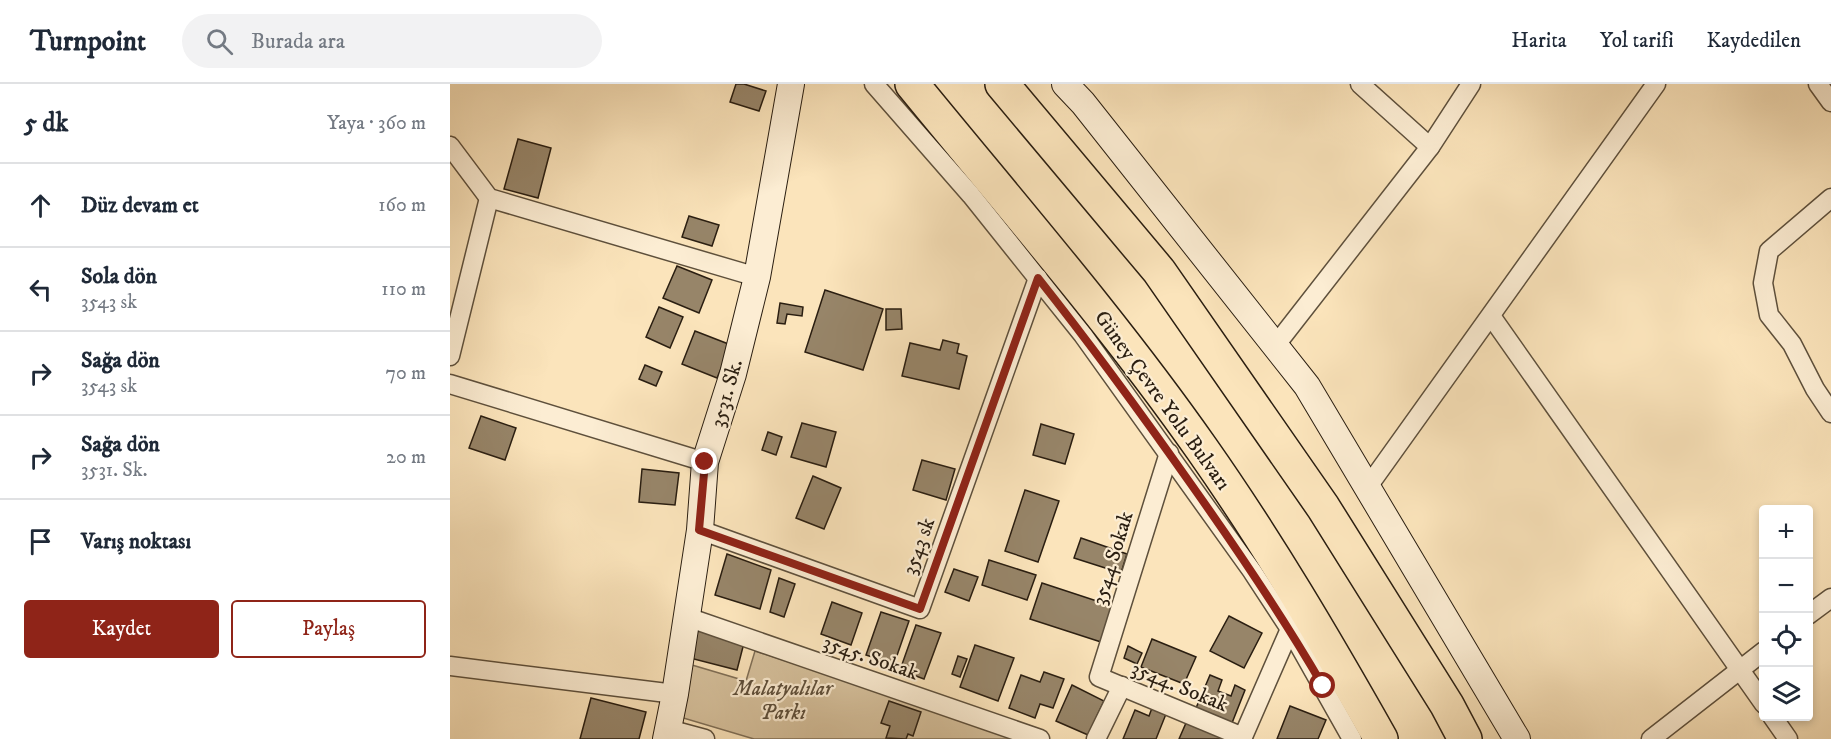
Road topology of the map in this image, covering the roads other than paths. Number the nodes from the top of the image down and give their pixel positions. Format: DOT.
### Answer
graph roads {
  1 [pos="791,84"];
  2 [pos="874,84"];
  3 [pos="912,84"];
  4 [pos="1002,84"];
  5 [pos="1065,84"];
  6 [pos="1360,84"];
  7 [pos="1471,84"];
  8 [pos="1656,84"];
  9 [pos="1818,84"];
  10 [pos="1831,102"];
  11 [pos="450,146"];
  12 [pos="1430,147"];
  13 [pos="489,198"];
  14 [pos="1831,198"];
  15 [pos="758,277"];
  16 [pos="1038,278"];
  17 [pos="1491,316"];
  18 [pos="1275,346"];
  19 [pos="450,356"];
  20 [pos="450,384"];
  21 [pos="1831,413"];
  22 [pos="1169,453"];
  23 [pos="705,462"];
  24 [pos="1368,488"];
  25 [pos="699,530"];
  26 [pos="1831,598"];
  27 [pos="1812,613"];
  28 [pos="687,616"];
  29 [pos="1290,630"];
  30 [pos="1759,655"];
  31 [pos="450,666"];
  32 [pos="1739,670"];
  33 [pos="1099,677"];
  34 [pos="1122,686"];
  35 [pos="675,694"];
  36 [pos="1759,697"];
  37 [pos="1775,721"];
  38 [pos="667,734"];
  39 [pos="1243,738"];
  40 [pos="705,739"];
  41 [pos="1040,739"];
  42 [pos="1096,739"];
  43 [pos="1352,739"];
  44 [pos="1381,739"];
  45 [pos="1465,739"];
  46 [pos="1517,739"];
  47 [pos="1651,739"];
  48 [pos="1788,739"];
  1 -- 15 [label="street, 3531. Sk."];
  2 -- 16 [label="street"];
  3 -- 44 [label="highway, Güney Çevre Yolu Bulvarı"];
  4 -- 45 [label="highway"];
  5 -- 18 [label="street"];
  6 -- 12 [label="street"];
  7 -- 12 [label="street"];
  8 -- 17 [label="street"];
  9 -- 10 [label="street"];
  11 -- 13 [label="street"];
  12 -- 18 [label="street"];
  13 -- 15 [label="street"];
  13 -- 19 [label="street"];
  14 -- 21 [label="street"];
  15 -- 23 [label="street, 3531. Sk."];
  16 -- 22 [label="street"];
  16 -- 25 [label="street, 3543 sk"];
  17 -- 24 [label="street"];
  17 -- 32 [label="street"];
  18 -- 24 [label="street"];
  20 -- 23 [label="street"];
  22 -- 29 [label="street"];
  22 -- 33 [label="street, 3544 Sokak"];
  23 -- 25 [label="street, 3531. Sk."];
  24 -- 46 [label="street"];
  25 -- 28 [label="street, 3531. Sk."];
  26 -- 27 [label="street"];
  28 -- 35 [label="street, 3531. Sk."];
  28 -- 41 [label="street, 3545. Sokak"];
  29 -- 39 [label="street"];
  29 -- 43 [label="street"];
  30 -- 32 [label="street"];
  31 -- 35 [label="street"];
  32 -- 36 [label="street"];
  32 -- 47 [label="street"];
  33 -- 34 [label="street, 3544. Sokak"];
  34 -- 39 [label="street, 3544. Sokak"];
  34 -- 42 [label="street"];
  35 -- 38 [label="street, 3531. Sk."];
  37 -- 48 [label="street"];
  38 -- 40 [label="street"];
}
